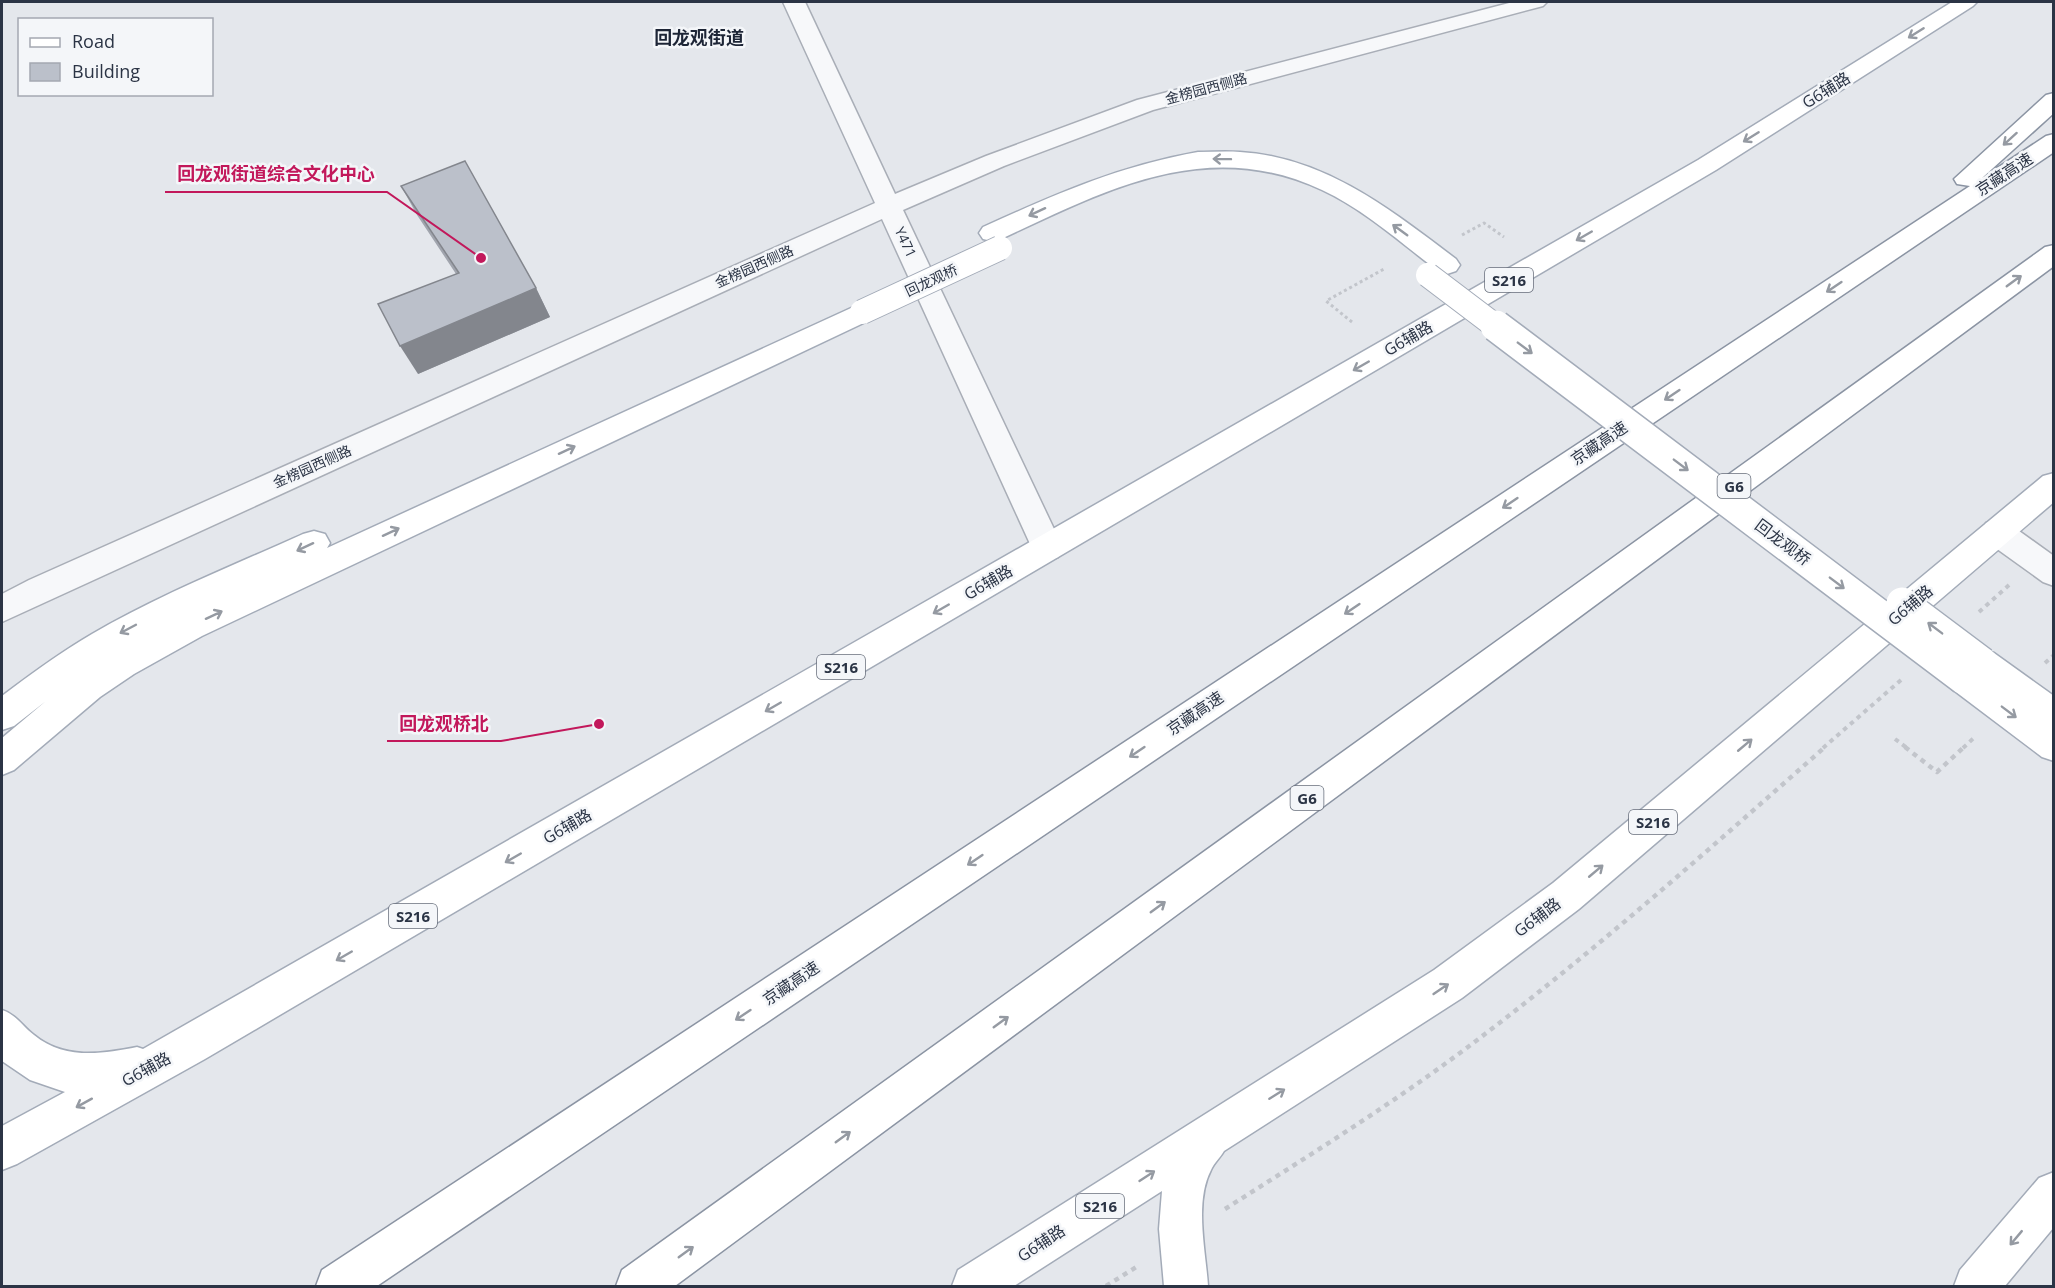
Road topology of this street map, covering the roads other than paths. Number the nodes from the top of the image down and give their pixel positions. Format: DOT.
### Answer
graph roads {
  1 [pos="794,2"];
  2 [pos="1536,2"];
  3 [pos="1966,2"];
  4 [pos="2054,100"];
  5 [pos="2054,141"];
  6 [pos="889,206"];
  7 [pos="2054,253"];
  8 [pos="1883,254"];
  9 [pos="858,304"];
  10 [pos="1956,324"];
  11 [pos="2050,492"];
  12 [pos="1997,532"];
  13 [pos="1047,548"];
  14 [pos="2054,573"];
  15 [pos="2,609"];
  16 [pos="1492,662"];
  17 [pos="1973,671"];
  18 [pos="8,710"];
  19 [pos="57,711"];
  20 [pos="2054,716"];
  21 [pos="2054,746"];
  22 [pos="2,759"];
  23 [pos="2,774"];
  24 [pos="2,1030"];
  25 [pos="191,1045"];
  26 [pos="1227,1125"];
  27 [pos="2,1149"];
  28 [pos="2054,1193"];
  29 [pos="338,1287"];
  30 [pos="638,1287"];
  31 [pos="974,1287"];
  32 [pos="1186,1287"];
  33 [pos="1976,1287"];
  1 -- 6 [label="street, Y471"];
  2 -- 6 [label="street, 金榜园西侧路"];
  3 -- 13 [label="main road, G6辅路 / S216, one-way"];
  4 -- 8 [label="main road, one-way"];
  5 -- 8 [label="main road, 京藏高速"];
  6 -- 13 [label="street, Y471"];
  6 -- 15 [label="street, 金榜园西侧路"];
  10 -- 7 [label="main road, G6, one-way"];
  8 -- 29 [label="main road, 京藏高速, one-way"];
  9 -- 17 [label="main road, 回龙观桥, bridge"];
  9 -- 18 [label="main road, one-way"];
  19 -- 9 [label="main road, one-way"];
  10 -- 16 [label="main road, G6"];
  30 -- 10 [label="main road, G6, one-way"];
  11 -- 12 [label="main road, G6辅路 / S216"];
  12 -- 14 [label="street"];
  26 -- 12 [label="main road, G6辅路 / S216, one-way"];
  13 -- 25 [label="main road, G6辅路 / S216, one-way"];
  17 -- 20 [label="main road"];
  17 -- 21 [label="main road, one-way"];
  19 -- 22 [label="main road"];
  19 -- 23 [label="main road"];
  24 -- 25 [label="main road"];
  25 -- 27 [label="main road, G6辅路 / S216, one-way"];
  31 -- 26 [label="main road, G6辅路 / S216, one-way"];
  26 -- 32 [label="main road"];
  28 -- 33 [label="main road, one-way"];
}
